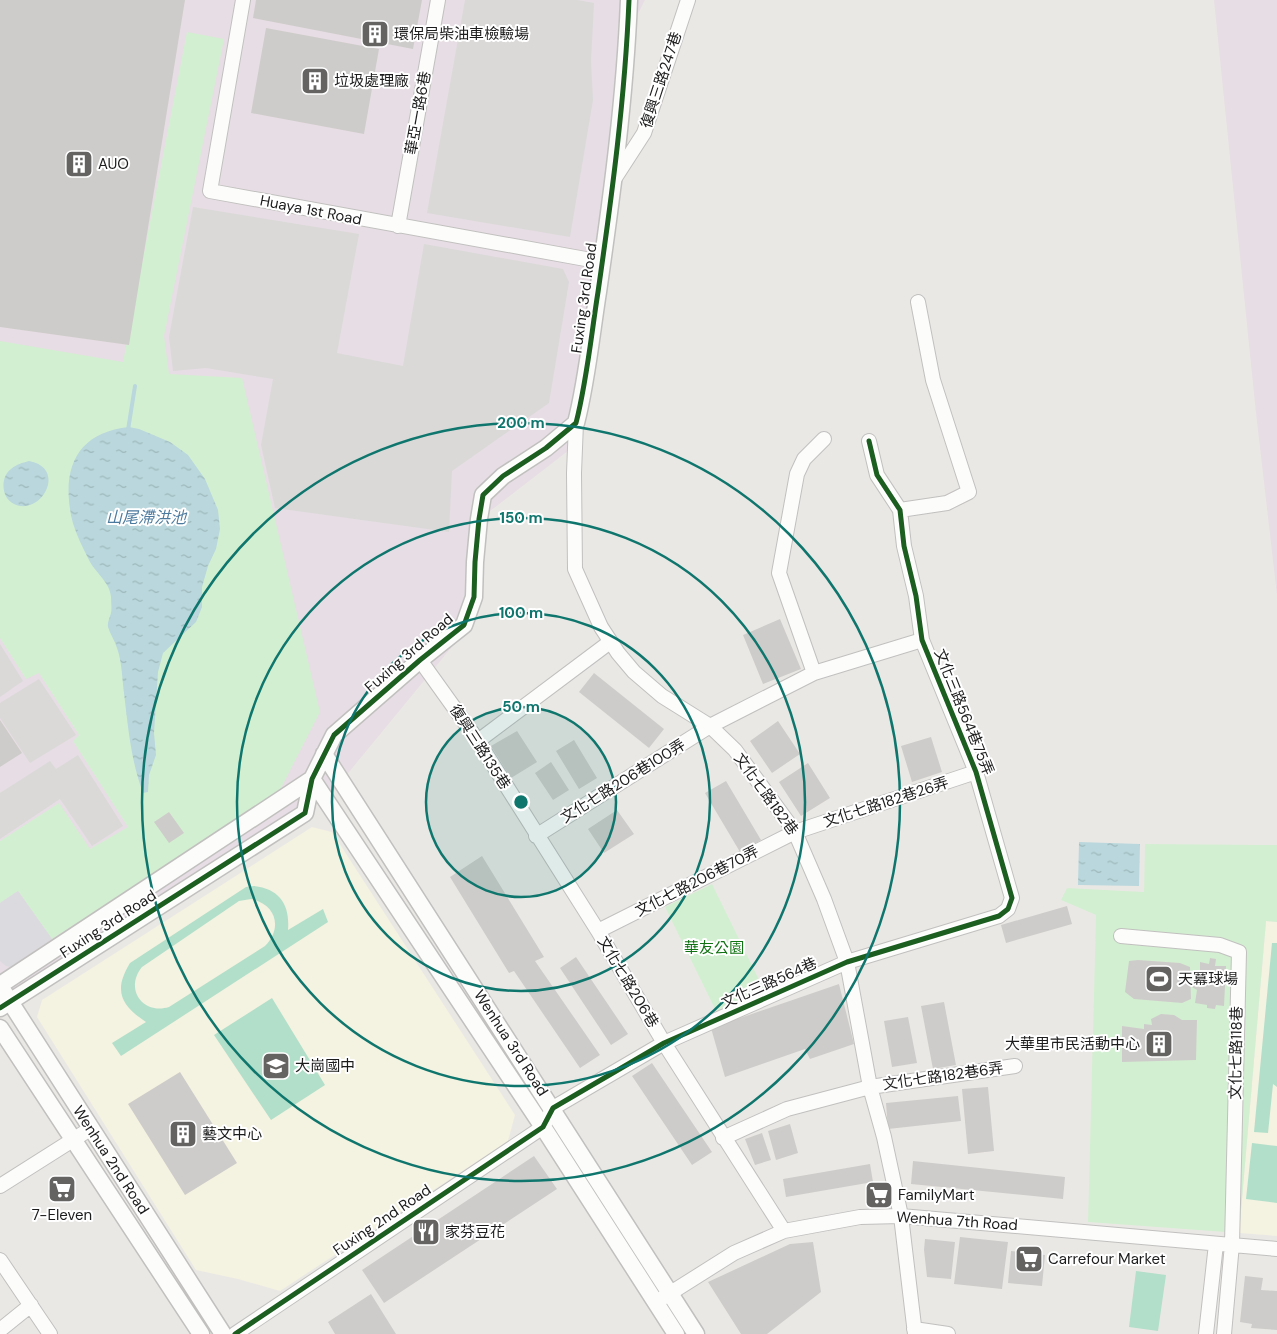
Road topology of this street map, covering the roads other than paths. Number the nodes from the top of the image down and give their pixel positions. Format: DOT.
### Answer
graph roads {
  1 [pos="243,0"];
  2 [pos="438,0"];
  3 [pos="629,0"];
  4 [pos="688,0"];
  5 [pos="613,182"];
  6 [pos="398,226"];
  7 [pos="602,262"];
  8 [pos="918,302"];
  9 [pos="576,424"];
  10 [pos="824,439"];
  11 [pos="868,441"];
  12 [pos="900,510"];
  13 [pos="922,640"];
  14 [pos="610,642"];
  15 [pos="420,660"];
  16 [pos="814,673"];
  17 [pos="710,726"];
  18 [pos="478,741"];
  19 [pos="324,754"];
  20 [pos="976,772"];
  21 [pos="312,779"];
  22 [pos="795,832"];
  23 [pos="536,836"];
  24 [pos="1008,909"];
  25 [pos="598,931"];
  26 [pos="1121,936"];
  27 [pos="847,962"];
  28 [pos="0,986"];
  29 [pos="5,1005"];
  30 [pos="0,1028"];
  31 [pos="664,1043"];
  32 [pos="1015,1066"];
  33 [pos="870,1087"];
  34 [pos="553,1108"];
  35 [pos="543,1126"];
  36 [pos="90,1129"];
  37 [pos="723,1138"];
  38 [pos="73,1139"];
  39 [pos="0,1186"];
  40 [pos="901,1216"];
  41 [pos="784,1231"];
  42 [pos="1216,1244"];
  43 [pos="1232,1244"];
  44 [pos="1277,1249"];
  45 [pos="0,1260"];
  46 [pos="670,1293"];
  47 [pos="656,1302"];
  48 [pos="31,1305"];
  49 [pos="0,1330"];
  50 [pos="915,1331"];
  51 [pos="50,1334"];
  52 [pos="201,1334"];
  53 [pos="223,1334"];
  54 [pos="235,1334"];
  55 [pos="676,1334"];
  56 [pos="696,1334"];
  57 [pos="948,1334"];
  58 [pos="1206,1334"];
  59 [pos="1224,1334"];
  1 -- 6 [label="street, Huaya 1st Road"];
  2 -- 6 [label="street, 華亞一路6巷"];
  3 -- 5 [label="street, Fuxing 3rd Road"];
  4 -- 5 [label="street, 復興三路247巷"];
  5 -- 7 [label="street, Fuxing 3rd Road"];
  6 -- 7 [label="street, Huaya 1st Road"];
  7 -- 9 [label="street, Fuxing 3rd Road"];
  8 -- 12 [label="street"];
  9 -- 14 [label="street, 文化七路182巷"];
  9 -- 15 [label="street, Fuxing 3rd Road"];
  10 -- 16 [label="street"];
  11 -- 12 [label="street"];
  12 -- 13 [label="street, 文化三路564巷75弄"];
  13 -- 16 [label="street, 文化七路206巷100弄"];
  13 -- 20 [label="street, 文化三路564巷75弄"];
  14 -- 17 [label="street, 文化七路182巷"];
  14 -- 18 [label="street"];
  15 -- 18 [label="street, 復興三路135巷"];
  15 -- 19 [label="street, Fuxing 3rd Road"];
  16 -- 17 [label="street, 文化七路206巷100弄"];
  17 -- 22 [label="street, 文化七路182巷"];
  17 -- 23 [label="street, 文化七路206巷100弄"];
  18 -- 23 [label="street, 復興三路135巷"];
  19 -- 21 [label="street, Fuxing 3rd Road"];
  19 -- 34 [label="street, Wenhua 3rd Road"];
  20 -- 22 [label="street, 文化七路182巷26弄"];
  20 -- 24 [label="street, 文化三路564巷75弄"];
  21 -- 28 [label="street, Fuxing 3rd Road"];
  21 -- 29 [label="street, Fuxing 3rd Road"];
  21 -- 35 [label="street, Wenhua 3rd Road"];
  22 -- 25 [label="street, 文化七路206巷70弄"];
  22 -- 27 [label="street, 文化七路182巷"];
  23 -- 25 [label="street, 文化七路206巷"];
  24 -- 27 [label="street, 文化三路564巷"];
  25 -- 31 [label="street, 文化七路206巷"];
  26 -- 43 [label="street, 文化七路118巷"];
  27 -- 31 [label="street, 文化三路564巷"];
  27 -- 33 [label="street, 文化七路182巷"];
  28 -- 29 [label="street, Wenhua 2nd Road"];
  29 -- 36 [label="street, Wenhua 2nd Road"];
  30 -- 38 [label="street, Wenhua 2nd Road"];
  31 -- 34 [label="street, 文化三路564巷"];
  31 -- 37 [label="street, 文化七路206巷"];
  32 -- 33 [label="street, 文化七路182巷6弄"];
  33 -- 37 [label="street, 文化七路182巷6弄"];
  33 -- 40 [label="street, 文化七路182巷"];
  34 -- 35 [label="street"];
  34 -- 46 [label="street, Wenhua 3rd Road"];
  35 -- 47 [label="street, Wenhua 3rd Road"];
  35 -- 54 [label="street, Fuxing 2nd Road"];
  36 -- 38 [label="street"];
  36 -- 53 [label="street, Wenhua 2nd Road"];
  37 -- 41 [label="street, 文化七路206巷"];
  38 -- 39 [label="street"];
  38 -- 52 [label="street, Wenhua 2nd Road"];
  40 -- 41 [label="street, Wenhua 7th Road"];
  40 -- 42 [label="street, Wenhua 7th Road"];
  40 -- 50 [label="street, 文化七路182巷"];
  41 -- 46 [label="street, Wenhua 7th Road"];
  42 -- 43 [label="street, Wenhua 7th Road"];
  42 -- 58 [label="street"];
  43 -- 44 [label="street, Wenhua 7th Road"];
  43 -- 59 [label="street"];
  45 -- 48 [label="street"];
  46 -- 47 [label="street, Wenhua 7th Road"];
  46 -- 56 [label="street, Wenhua 3rd Road"];
  47 -- 55 [label="street, Wenhua 3rd Road"];
  48 -- 49 [label="street"];
  48 -- 51 [label="street"];
  50 -- 57 [label="street"];
}
